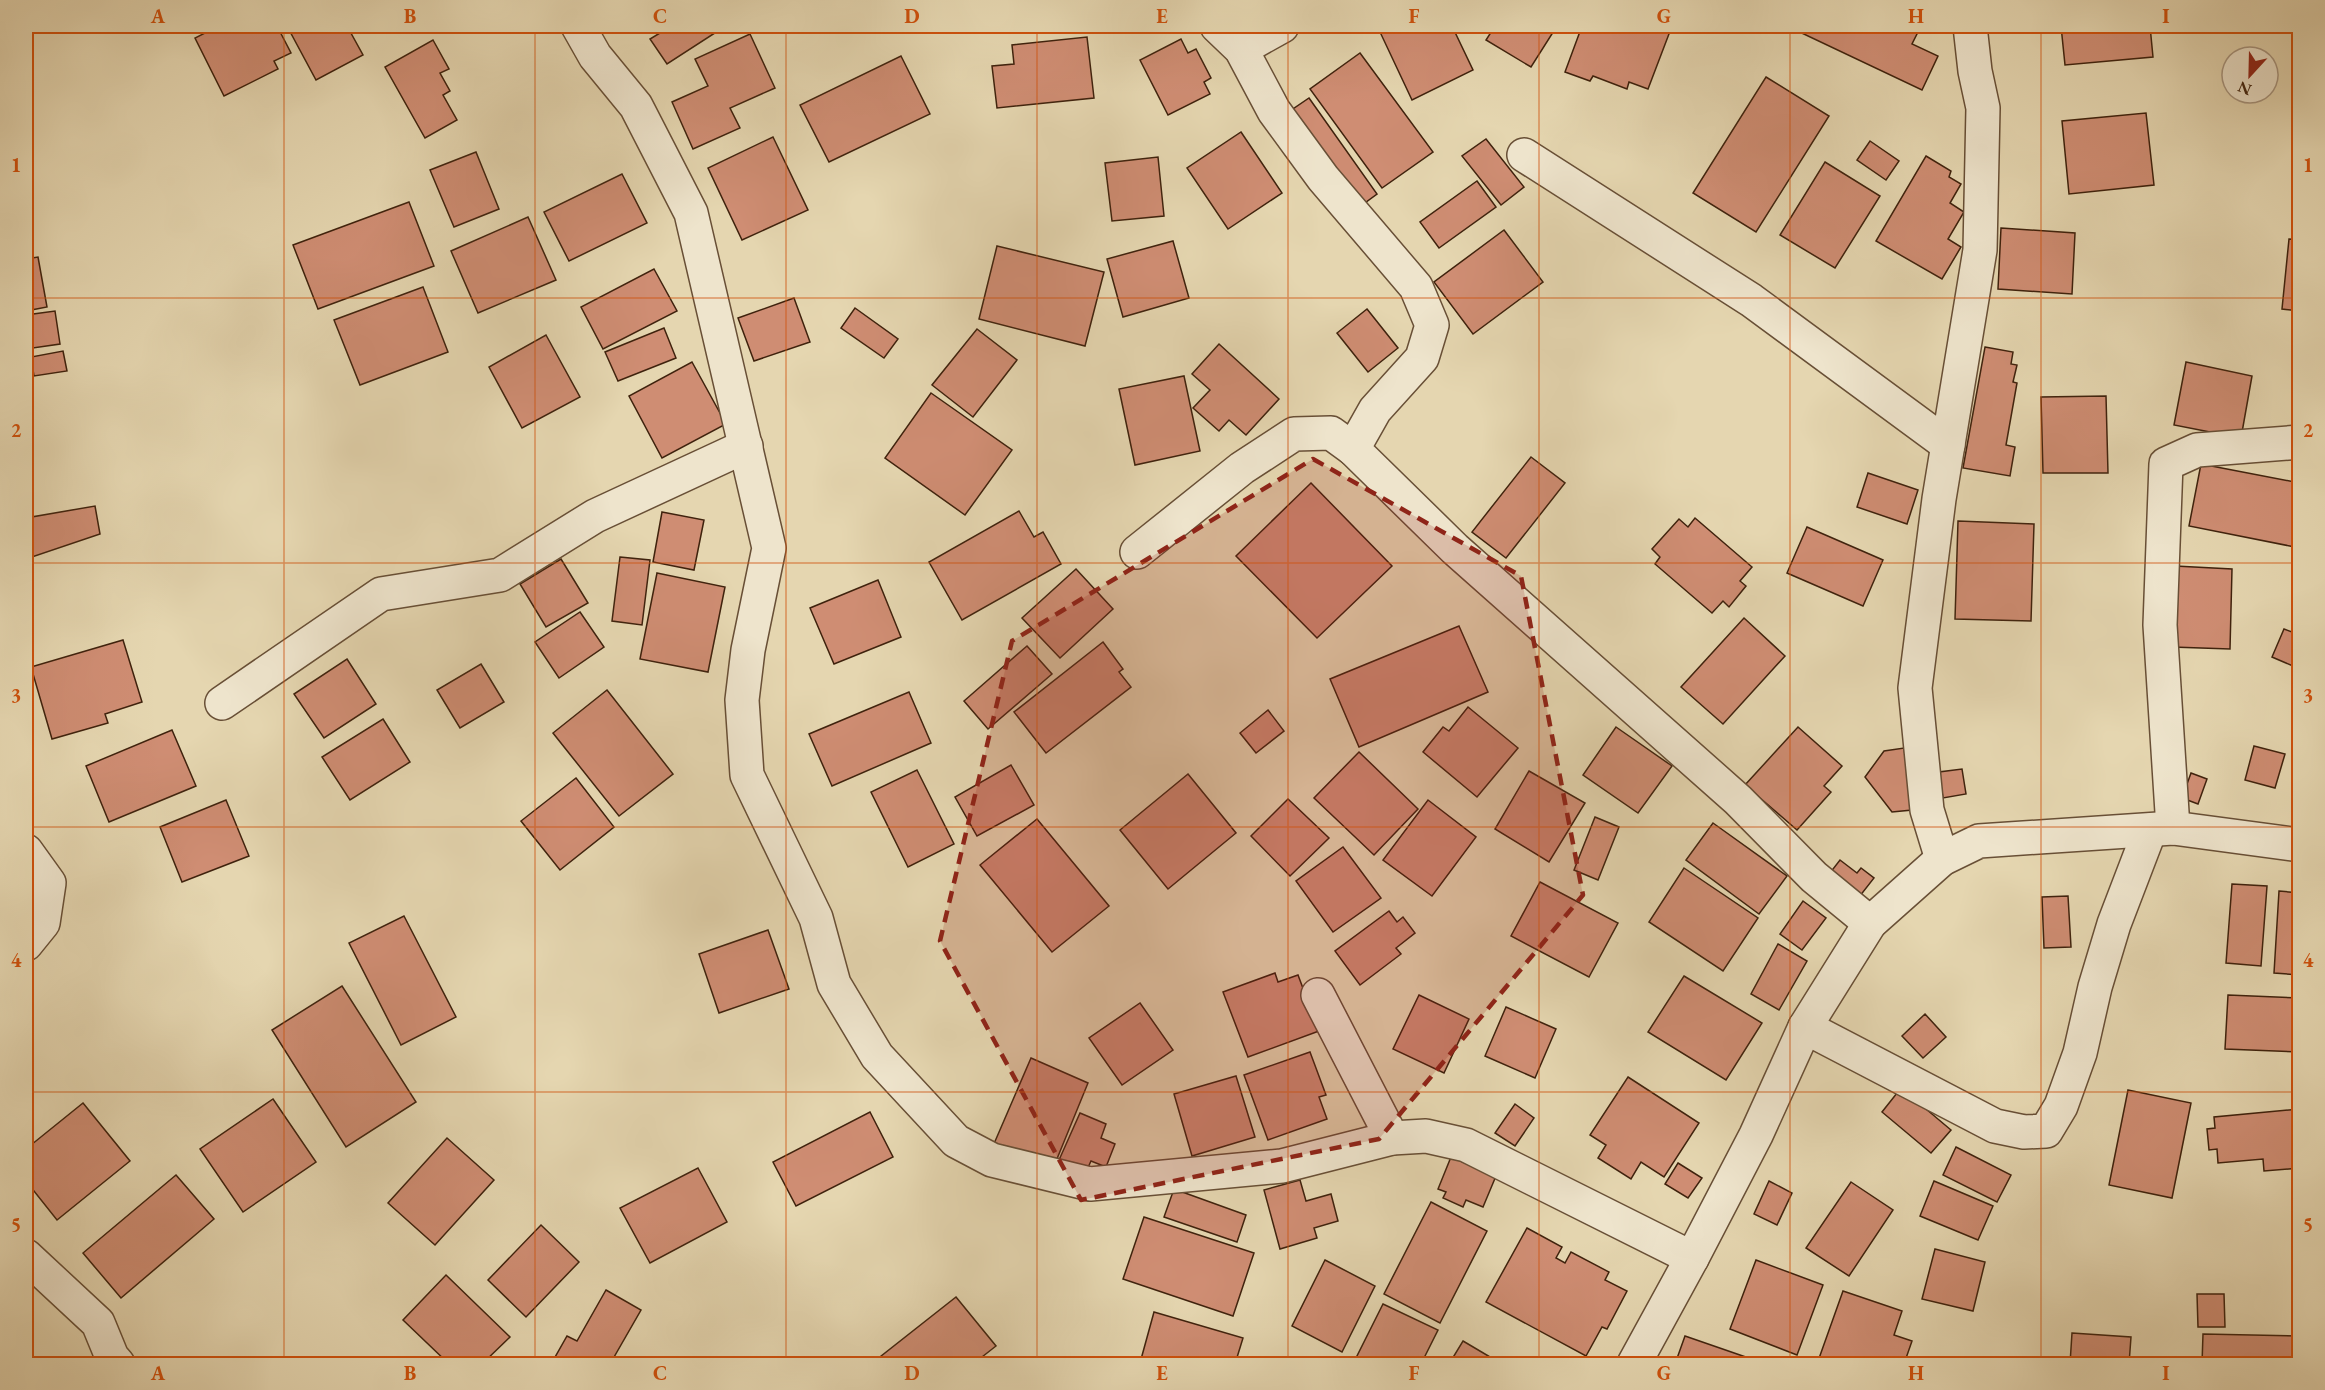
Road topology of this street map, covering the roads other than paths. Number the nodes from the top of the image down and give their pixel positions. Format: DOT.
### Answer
graph roads {
  1 [pos="578,26"];
  2 [pos="1216,26"];
  3 [pos="1282,26"];
  4 [pos="1970,26"];
  5 [pos="1240,49"];
  6 [pos="1524,155"];
  7 [pos="2300,442"];
  8 [pos="1948,445"];
  9 [pos="746,446"];
  10 [pos="1353,449"];
  11 [pos="1137,552"];
  12 [pos="222,703"];
  13 [pos="2162,829"];
  14 [pos="2300,845"];
  15 [pos="26,851"];
  16 [pos="1942,859"];
  17 [pos="1870,923"];
  18 [pos="26,944"];
  19 [pos="1318,995"];
  20 [pos="1805,1027"];
  21 [pos="1392,1138"];
  22 [pos="26,1256"];
  23 [pos="1692,1258"];
  24 [pos="118,1365"];
  25 [pos="1634,1365"];
  1 -- 9 [label="street"];
  2 -- 5 [label="street"];
  3 -- 5 [label="street"];
  4 -- 8 [label="street"];
  5 -- 10 [label="street"];
  6 -- 8 [label="street"];
  7 -- 13 [label="street"];
  8 -- 16 [label="street"];
  9 -- 12 [label="street"];
  9 -- 21 [label="street"];
  10 -- 11 [label="street"];
  10 -- 17 [label="street"];
  13 -- 14 [label="street"];
  13 -- 16 [label="street"];
  13 -- 20 [label="street"];
  15 -- 18 [label="street"];
  16 -- 17 [label="street"];
  17 -- 20 [label="street"];
  19 -- 21 [label="street"];
  20 -- 23 [label="street"];
  21 -- 23 [label="street"];
  22 -- 24 [label="street"];
  23 -- 25 [label="street"];
}
